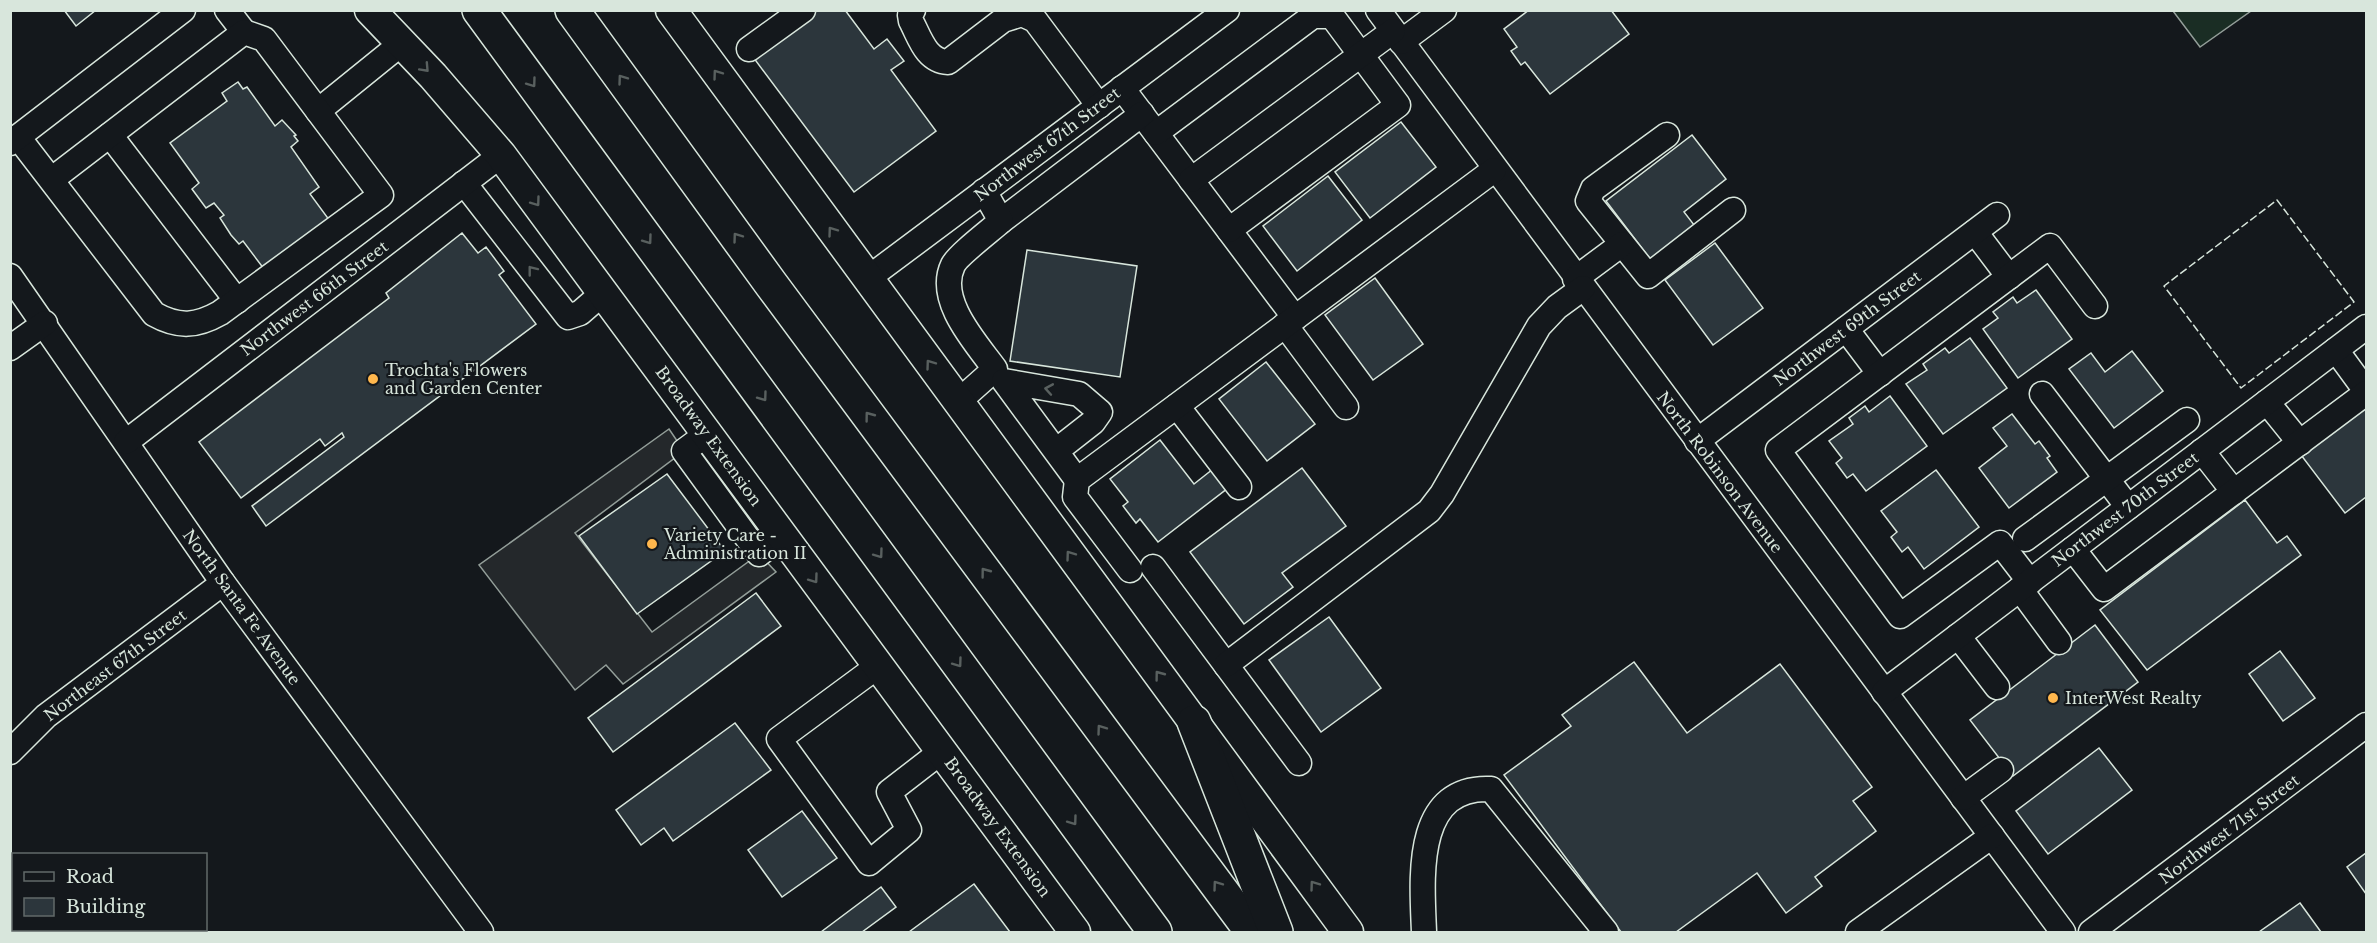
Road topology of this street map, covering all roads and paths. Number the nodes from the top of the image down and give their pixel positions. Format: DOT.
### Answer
graph roads {
  1 [pos="183,10"];
  2 [pos="227,10"];
  3 [pos="370,10"];
  4 [pos="459,10"];
  5 [pos="803,10"];
  6 [pos="913,10"];
  7 [pos="1227,10"];
  8 [pos="1378,10"];
  9 [pos="1444,10"];
  10 [pos="682,15"];
  11 [pos="579,18"];
  12 [pos="488,23"];
  13 [pos="244,32"];
  14 [pos="1397,37"];
  15 [pos="402,43"];
  16 [pos="749,49"];
  17 [pos="1361,55"];
  18 [pos="1122,88"];
  19 [pos="1099,106"];
  20 [pos="318,111"];
  21 [pos="1142,114"];
  22 [pos="1156,133"];
  23 [pos="110,135"];
  24 [pos="1667,135"];
  25 [pos="14,140"];
  26 [pos="501,155"];
  27 [pos="1494,170"];
  28 [pos="51,180"];
  29 [pos="1191,180"];
  30 [pos="465,183"];
  31 [pos="984,191"];
  32 [pos="1733,210"];
  33 [pos="1997,215"];
  34 [pos="1001,221"];
  35 [pos="1229,230"];
  36 [pos="1975,232"];
  37 [pos="1622,244"];
  38 [pos="10,276"];
  39 [pos="2009,277"];
  40 [pos="867,279"];
  41 [pos="1579,283"];
  42 [pos="603,293"];
  43 [pos="237,301"];
  44 [pos="2095,306"];
  45 [pos="1290,321"];
  46 [pos="45,323"];
  47 [pos="2367,327"];
  48 [pos="1846,329"];
  49 [pos="10,348"];
  50 [pos="2336,350"];
  51 [pos="1880,374"];
  52 [pos="1000,375"];
  53 [pos="2367,392"];
  54 [pos="2042,394"];
  55 [pos="958,402"];
  56 [pos="2267,402"];
  57 [pos="1177,406"];
  58 [pos="1347,407"];
  59 [pos="2187,420"];
  60 [pos="1697,441"];
  61 [pos="126,442"];
  62 [pos="2300,443"];
  63 [pos="1056,451"];
  64 [pos="2202,452"];
  65 [pos="2106,479"];
  66 [pos="1077,480"];
  67 [pos="1239,487"];
  68 [pos="2234,492"];
  69 [pos="2128,507"];
  70 [pos="2025,540"];
  71 [pos="2073,549"];
  72 [pos="1153,567"];
  73 [pos="1130,570"];
  74 [pos="223,583"];
  75 [pos="2025,585"];
  76 [pos="1958,636"];
  77 [pos="2060,642"];
  78 [pos="1226,665"];
  79 [pos="878,666"];
  80 [pos="1997,687"];
  81 [pos="1884,692"];
  82 [pos="1194,722"];
  83 [pos="2367,725"];
  84 [pos="10,752"];
  85 [pos="942,752"];
  86 [pos="1299,763"];
  87 [pos="2001,770"];
  88 [pos="1963,798"];
  89 [pos="1992,836"];
  90 [pos="481,933"];
  91 [pos="1075,933"];
  92 [pos="1155,933"];
  93 [pos="1252,933"];
  94 [pos="1276,933"];
  95 [pos="1348,933"];
  96 [pos="1424,933"];
  97 [pos="1606,933"];
  98 [pos="1858,933"];
  99 [pos="2063,933"];
  100 [pos="2091,933"];
  1 -- 25 [label="street"];
  2 -- 13 [label="street"];
  3 -- 15 [label="main road, Broadway Extension"];
  4 -- 12 [label="highway"];
  5 -- 16 [label="street"];
  6 -- 19 [label="street"];
  7 -- 18 [label="street, Northwest 67th Street"];
  8 -- 14 [label="street, North Robinson Avenue"];
  9 -- 14 [label="street"];
  40 -- 10 [label="main road, one-way"];
  93 -- 11 [label="highway, one-way"];
  12 -- 92 [label="highway, one-way"];
  13 -- 20 [label="street"];
  13 -- 23 [label="street"];
  14 -- 17 [label="street"];
  14 -- 27 [label="street, North Robinson Avenue"];
  15 -- 20 [label="street"];
  15 -- 26 [label="main road, Broadway Extension, one-way"];
  17 -- 22 [label="street"];
  17 -- 29 [label="street"];
  17 -- 35 [label="street"];
  18 -- 19 [label="street, Northwest 67th Street"];
  18 -- 21 [label="street"];
  19 -- 31 [label="street, Northwest 67th Street"];
  20 -- 43 [label="street"];
  21 -- 22 [label="street"];
  21 -- 34 [label="street"];
  22 -- 29 [label="street"];
  23 -- 28 [label="street"];
  23 -- 43 [label="street"];
  24 -- 37 [label="street"];
  25 -- 28 [label="street"];
  26 -- 30 [label="street, Northwest 66th Street"];
  26 -- 42 [label="main road, Broadway Extension, one-way"];
  27 -- 41 [label="street, North Robinson Avenue"];
  27 -- 45 [label="street"];
  28 -- 43 [label="street"];
  29 -- 35 [label="street"];
  42 -- 30 [label="street, one-way"];
  30 -- 61 [label="street, Northwest 66th Street"];
  31 -- 34 [label="street"];
  31 -- 40 [label="street, Northwest 67th Street"];
  32 -- 37 [label="street"];
  33 -- 36 [label="street, Northwest 69th Street"];
  34 -- 52 [label="street"];
  35 -- 45 [label="street"];
  36 -- 39 [label="street"];
  36 -- 48 [label="street, Northwest 69th Street"];
  37 -- 41 [label="street"];
  38 -- 46 [label="street, North Santa Fe Avenue"];
  39 -- 44 [label="street"];
  39 -- 51 [label="street"];
  55 -- 40 [label="main road, one-way"];
  41 -- 60 [label="street, North Robinson Avenue"];
  41 -- 78 [label="street"];
  42 -- 79 [label="main road, Broadway Extension, one-way"];
  45 -- 57 [label="street"];
  45 -- 58 [label="street"];
  46 -- 49 [label="street"];
  46 -- 61 [label="street, North Santa Fe Avenue"];
  47 -- 50 [label="street, Northwest 70th Street"];
  48 -- 51 [label="street"];
  48 -- 60 [label="street, Northwest 69th Street"];
  50 -- 53 [label="street"];
  50 -- 56 [label="street, Northwest 70th Street"];
  51 -- 75 [label="street"];
  52 -- 55 [label="street"];
  52 -- 63 [label="street"];
  63 -- 52 [label="street, one-way"];
  53 -- 62 [label="street"];
  54 -- 65 [label="street"];
  82 -- 55 [label="main road, one-way"];
  56 -- 62 [label="street"];
  56 -- 64 [label="street, Northwest 70th Street"];
  57 -- 66 [label="street"];
  57 -- 67 [label="street"];
  59 -- 65 [label="street"];
  60 -- 81 [label="street, North Robinson Avenue"];
  61 -- 74 [label="street, North Santa Fe Avenue"];
  62 -- 68 [label="street"];
  63 -- 66 [label="street"];
  64 -- 68 [label="street"];
  64 -- 69 [label="street, Northwest 70th Street"];
  65 -- 69 [label="street"];
  65 -- 70 [label="street"];
  66 -- 73 [label="street"];
  68 -- 71 [label="street"];
  69 -- 71 [label="street, Northwest 70th Street"];
  71 -- 75 [label="street, Northwest 70th Street"];
  72 -- 78 [label="street"];
  74 -- 84 [label="street, Northeast 67th Street"];
  74 -- 90 [label="street, North Santa Fe Avenue"];
  75 -- 76 [label="street, Northwest 70th Street"];
  75 -- 77 [label="street"];
  76 -- 80 [label="street"];
  76 -- 81 [label="street, Northwest 70th Street"];
  78 -- 86 [label="street"];
  79 -- 85 [label="main road, Broadway Extension"];
  79 -- 85 [label="street"];
  81 -- 88 [label="street, North Robinson Avenue"];
  82 -- 94 [label="highway"];
  95 -- 82 [label="main road, one-way"];
  83 -- 100 [label="street, Northwest 71st Street"];
  85 -- 91 [label="main road, Broadway Extension"];
  87 -- 88 [label="street"];
  88 -- 89 [label="street, North Robinson Avenue"];
  89 -- 98 [label="street"];
  89 -- 99 [label="street, North Robinson Avenue"];
  96 -- 97 [label="street"];
}
